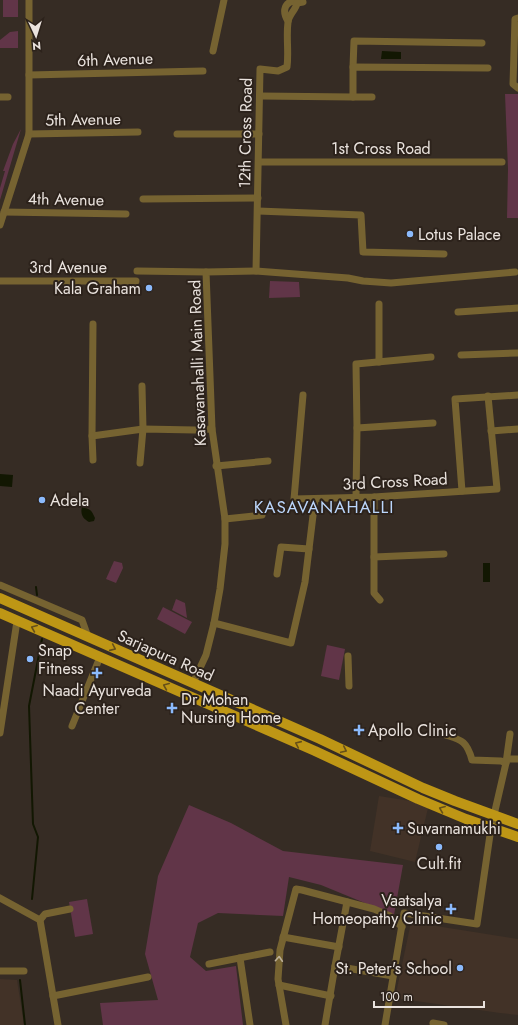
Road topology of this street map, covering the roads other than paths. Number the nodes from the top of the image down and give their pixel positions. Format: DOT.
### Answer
graph roads {
  1 [pos="29,0"];
  2 [pos="224,0"];
  3 [pos="300,2"];
  4 [pos="518,18"];
  5 [pos="482,43"];
  6 [pos="213,51"];
  7 [pos="353,67"];
  8 [pos="488,68"];
  9 [pos="203,70"];
  10 [pos="29,75"];
  11 [pos="518,88"];
  12 [pos="260,96"];
  13 [pos="0,97"];
  14 [pos="8,97"];
  15 [pos="354,97"];
  16 [pos="372,97"];
  17 [pos="138,132"];
  18 [pos="29,134"];
  19 [pos="177,134"];
  20 [pos="259,134"];
  21 [pos="259,162"];
  22 [pos="502,162"];
  23 [pos="258,198"];
  24 [pos="143,199"];
  25 [pos="258,211"];
  26 [pos="4,212"];
  27 [pos="126,214"];
  28 [pos="0,225"];
  29 [pos="444,254"];
  30 [pos="137,271"];
  31 [pos="256,271"];
  32 [pos="206,272"];
  33 [pos="515,272"];
  34 [pos="0,281"];
  35 [pos="136,281"];
  36 [pos="379,304"];
  37 [pos="518,308"];
  38 [pos="458,312"];
  39 [pos="93,324"];
  40 [pos="518,353"];
  41 [pos="461,355"];
  42 [pos="431,357"];
  43 [pos="380,362"];
  44 [pos="142,386"];
  45 [pos="303,395"];
  46 [pos="518,395"];
  47 [pos="488,396"];
  48 [pos="433,423"];
  49 [pos="212,428"];
  50 [pos="357,428"];
  51 [pos="143,429"];
  52 [pos="518,429"];
  53 [pos="491,431"];
  54 [pos="92,436"];
  55 [pos="93,460"];
  56 [pos="268,461"];
  57 [pos="140,463"];
  58 [pos="216,466"];
  59 [pos="462,491"];
  60 [pos="356,497"];
  61 [pos="374,497"];
  62 [pos="315,499"];
  63 [pos="262,515"];
  64 [pos="224,519"];
  65 [pos="309,549"];
  66 [pos="444,554"];
  67 [pos="374,557"];
  68 [pos="277,574"];
  69 [pos="0,585"];
  70 [pos="0,598"];
  71 [pos="380,600"];
  72 [pos="0,613"];
  73 [pos="17,621"];
  74 [pos="214,623"];
  75 [pos="88,637"];
  76 [pos="348,656"];
  77 [pos="100,657"];
  78 [pos="193,683"];
  79 [pos="348,686"];
  80 [pos="72,726"];
  81 [pos="0,733"];
  82 [pos="440,734"];
  83 [pos="510,734"];
  84 [pos="320,739"];
  85 [pos="315,751"];
  86 [pos="518,759"];
  87 [pos="507,761"];
  88 [pos="494,816"];
  89 [pos="518,824"];
  90 [pos="491,828"];
  91 [pos="518,837"];
  92 [pos="0,898"];
  93 [pos="347,902"];
  94 [pos="70,909"];
  95 [pos="40,920"];
  96 [pos="402,927"];
  97 [pos="283,936"];
  98 [pos="339,947"];
  99 [pos="270,952"];
  100 [pos="240,958"];
  101 [pos="209,964"];
  102 [pos="335,966"];
  103 [pos="0,971"];
  104 [pos="24,971"];
  105 [pos="393,976"];
  106 [pos="148,977"];
  107 [pos="279,985"];
  108 [pos="54,996"];
  109 [pos="331,996"];
  110 [pos="434,1023"];
  111 [pos="58,1025"];
  112 [pos="250,1025"];
  113 [pos="286,1025"];
  114 [pos="325,1025"];
  115 [pos="385,1025"];
  116 [pos="444,1025"];
  1 -- 10 [label="street"];
  2 -- 6 [label="street"];
  3 -- 12 [label="street, 12th Cross Road"];
  4 -- 11 [label="street"];
  5 -- 7 [label="street"];
  7 -- 8 [label="street"];
  7 -- 15 [label="street"];
  9 -- 10 [label="street, 6th Avenue"];
  10 -- 18 [label="street"];
  12 -- 15 [label="street"];
  12 -- 20 [label="street, 12th Cross Road"];
  13 -- 14 [label="street"];
  15 -- 16 [label="street"];
  17 -- 18 [label="street, 5th Avenue"];
  18 -- 26 [label="street"];
  19 -- 20 [label="street"];
  20 -- 21 [label="street, 12th Cross Road"];
  21 -- 22 [label="street, 1st Cross Road"];
  21 -- 23 [label="street, 12th Cross Road"];
  23 -- 24 [label="street"];
  23 -- 25 [label="street, 12th Cross Road"];
  25 -- 29 [label="street"];
  25 -- 31 [label="street, 12th Cross Road"];
  26 -- 27 [label="street, 4th Avenue"];
  26 -- 28 [label="street"];
  30 -- 32 [label="street"];
  31 -- 32 [label="street, Kasavanahalli Main Road"];
  31 -- 33 [label="street, Kasavanahalli Main Road"];
  32 -- 49 [label="street, Kasavanahalli Main Road"];
  34 -- 35 [label="street, 3rd Avenue"];
  36 -- 43 [label="street"];
  37 -- 38 [label="street"];
  39 -- 54 [label="street"];
  40 -- 41 [label="street"];
  42 -- 43 [label="street"];
  43 -- 50 [label="street"];
  44 -- 51 [label="street"];
  45 -- 62 [label="street, 3rd Cross Road"];
  46 -- 47 [label="street"];
  47 -- 53 [label="street"];
  47 -- 59 [label="street"];
  48 -- 50 [label="street"];
  49 -- 51 [label="street"];
  49 -- 58 [label="street, Kasavanahalli Main Road"];
  50 -- 60 [label="street"];
  51 -- 54 [label="street"];
  51 -- 57 [label="street"];
  52 -- 53 [label="street"];
  53 -- 59 [label="street, 3rd Cross Road"];
  54 -- 55 [label="street"];
  56 -- 58 [label="street"];
  58 -- 64 [label="street, Kasavanahalli Main Road"];
  59 -- 61 [label="street, 3rd Cross Road"];
  60 -- 61 [label="street, 3rd Cross Road"];
  60 -- 62 [label="street, 3rd Cross Road"];
  61 -- 67 [label="street"];
  62 -- 65 [label="street"];
  63 -- 64 [label="street"];
  64 -- 74 [label="street, Kasavanahalli Main Road"];
  65 -- 68 [label="street"];
  65 -- 74 [label="street"];
  66 -- 67 [label="street"];
  67 -- 71 [label="street"];
  69 -- 75 [label="street"];
  70 -- 75 [label="main road, Sarjapura Road"];
  72 -- 73 [label="main road, Sarjapura Road"];
  77 -- 73 [label="main road, Sarjapura Road, one-way"];
  73 -- 81 [label="street"];
  74 -- 78 [label="street, Kasavanahalli Main Road"];
  75 -- 78 [label="main road, Sarjapura Road, one-way"];
  76 -- 79 [label="street"];
  77 -- 80 [label="street"];
  85 -- 77 [label="main road, Sarjapura Road, one-way"];
  78 -- 84 [label="main road, Sarjapura Road"];
  82 -- 87 [label="street"];
  83 -- 87 [label="street"];
  84 -- 85 [label="main road"];
  84 -- 88 [label="main road, Sarjapura Road, one-way"];
  90 -- 85 [label="main road, Sarjapura Road, one-way"];
  86 -- 87 [label="street"];
  87 -- 88 [label="street"];
  88 -- 89 [label="main road, Sarjapura Road"];
  88 -- 90 [label="street"];
  90 -- 91 [label="main road, Sarjapura Road"];
  90 -- 96 [label="street"];
  92 -- 95 [label="street"];
  93 -- 96 [label="street"];
  93 -- 97 [label="street"];
  93 -- 98 [label="street"];
  94 -- 95 [label="street"];
  95 -- 108 [label="street"];
  96 -- 105 [label="street"];
  97 -- 98 [label="street"];
  107 -- 97 [label="street, one-way"];
  98 -- 102 [label="street"];
  99 -- 100 [label="street"];
  100 -- 101 [label="street"];
  100 -- 112 [label="street"];
  102 -- 105 [label="street"];
  102 -- 109 [label="street"];
  103 -- 104 [label="street"];
  105 -- 115 [label="street"];
  106 -- 108 [label="street"];
  107 -- 109 [label="street"];
  107 -- 113 [label="street"];
  108 -- 111 [label="street"];
  109 -- 114 [label="street"];
  110 -- 116 [label="street"];
}
